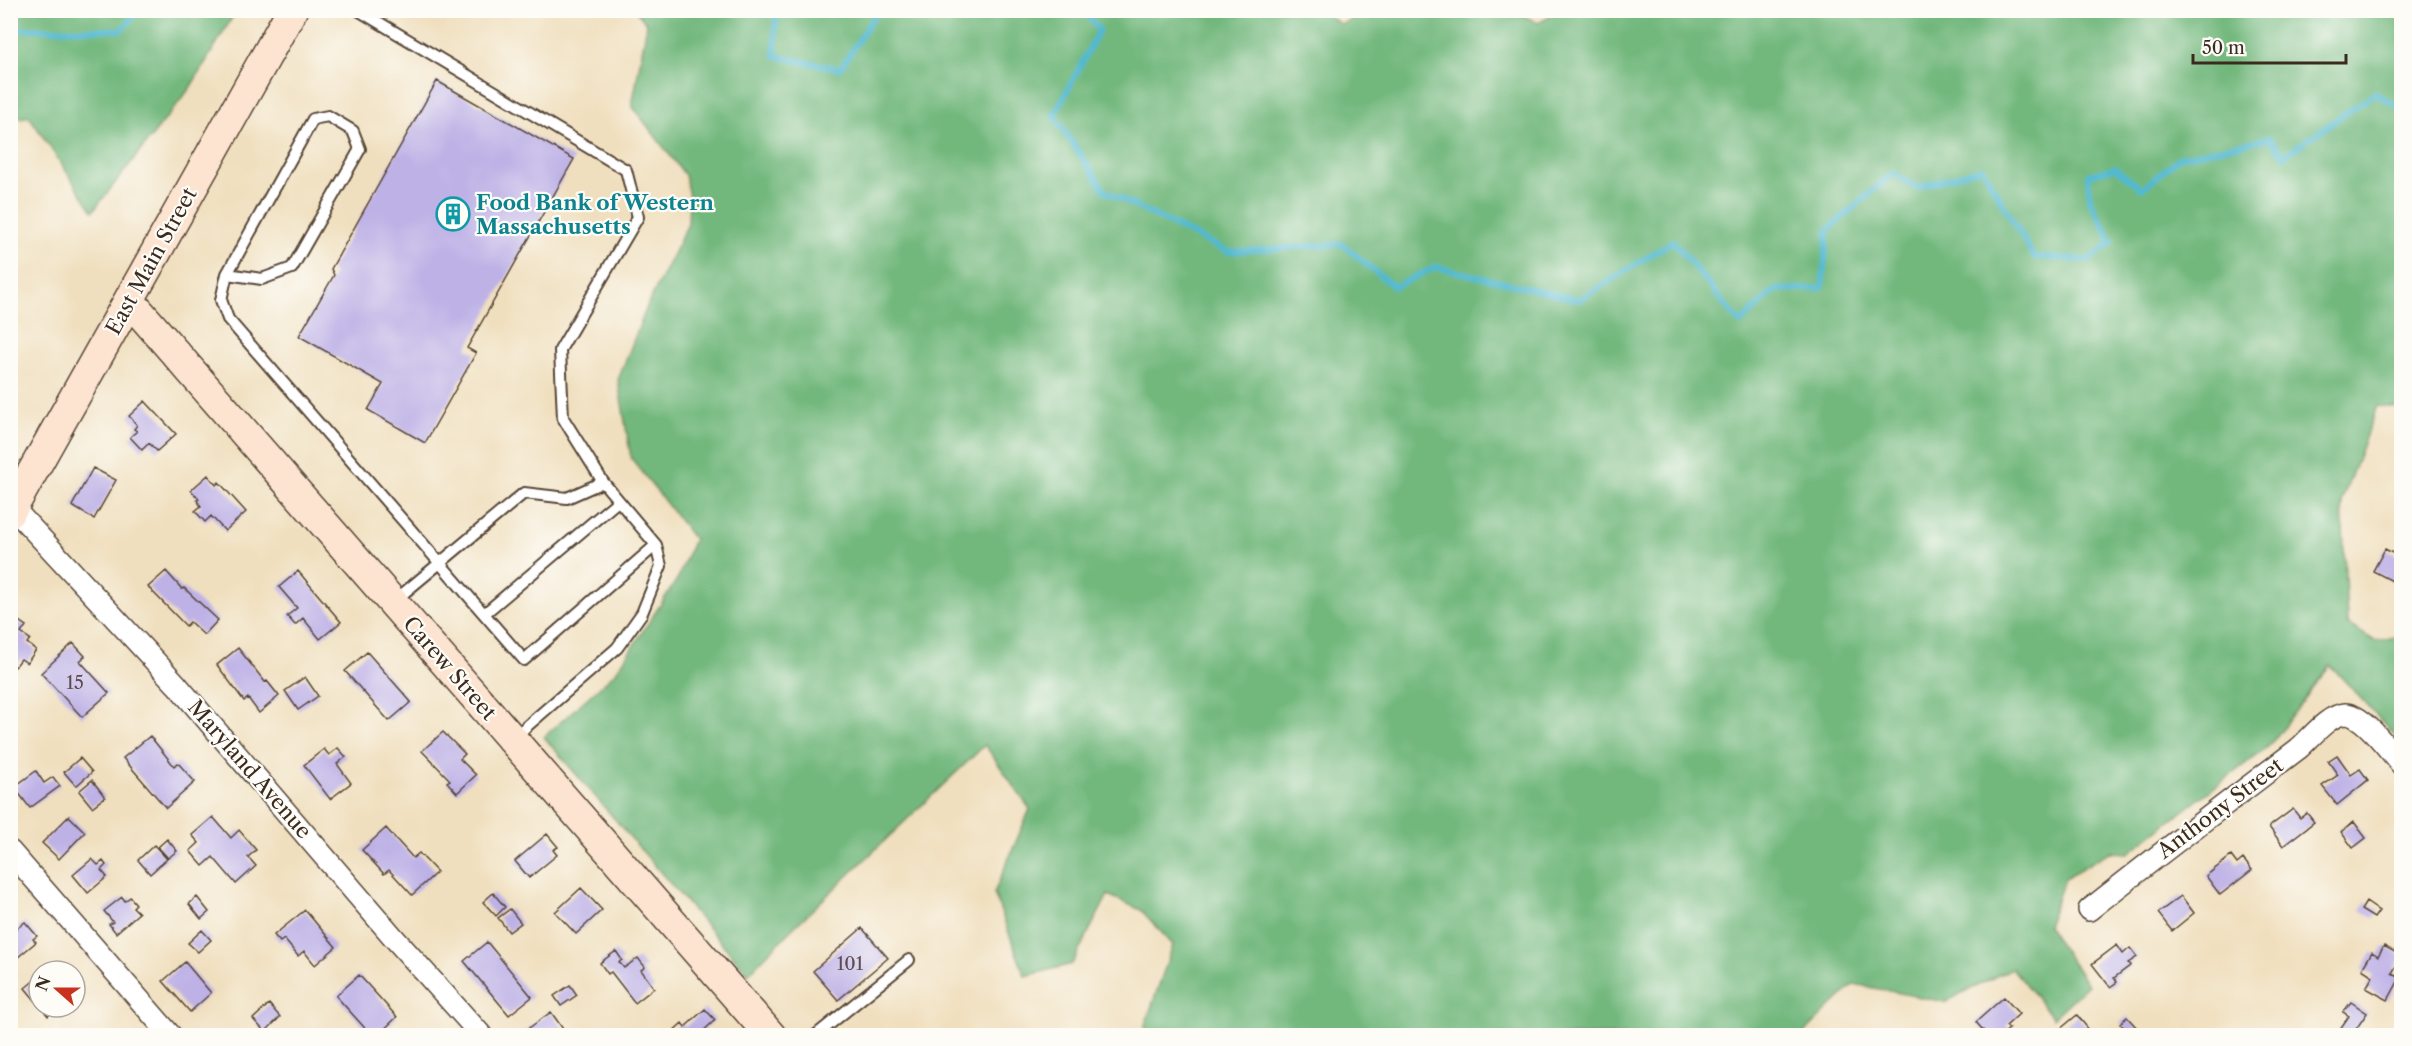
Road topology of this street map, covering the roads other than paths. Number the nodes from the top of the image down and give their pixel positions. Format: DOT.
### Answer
graph roads {
  1 [pos="292,10"];
  2 [pos="358,10"];
  3 [pos="227,274"];
  4 [pos="129,300"];
  5 [pos="603,482"];
  6 [pos="618,501"];
  7 [pos="12,510"];
  8 [pos="656,545"];
  9 [pos="393,602"];
  10 [pos="484,614"];
  11 [pos="512,739"];
  12 [pos="2402,765"];
  13 [pos="10,850"];
  14 [pos="2089,910"];
  15 [pos="909,960"];
  16 [pos="171,1035"];
  17 [pos="482,1035"];
  18 [pos="771,1035"];
  19 [pos="815,1035"];
  1 -- 4 [label="street, East Main Street"];
  2 -- 5 [label="lane"];
  3 -- 3 [label="lane"];
  3 -- 10 [label="lane"];
  4 -- 7 [label="street, East Main Street"];
  4 -- 9 [label="street, Carew Street"];
  5 -- 6 [label="lane"];
  5 -- 9 [label="lane"];
  6 -- 8 [label="lane"];
  6 -- 10 [label="lane"];
  7 -- 17 [label="street, Maryland Avenue"];
  8 -- 10 [label="lane"];
  8 -- 11 [label="lane"];
  9 -- 11 [label="street, Carew Street"];
  11 -- 18 [label="street, Carew Street"];
  12 -- 14 [label="street, Anthony Street"];
  13 -- 16 [label="street"];
  15 -- 19 [label="lane"];
}
